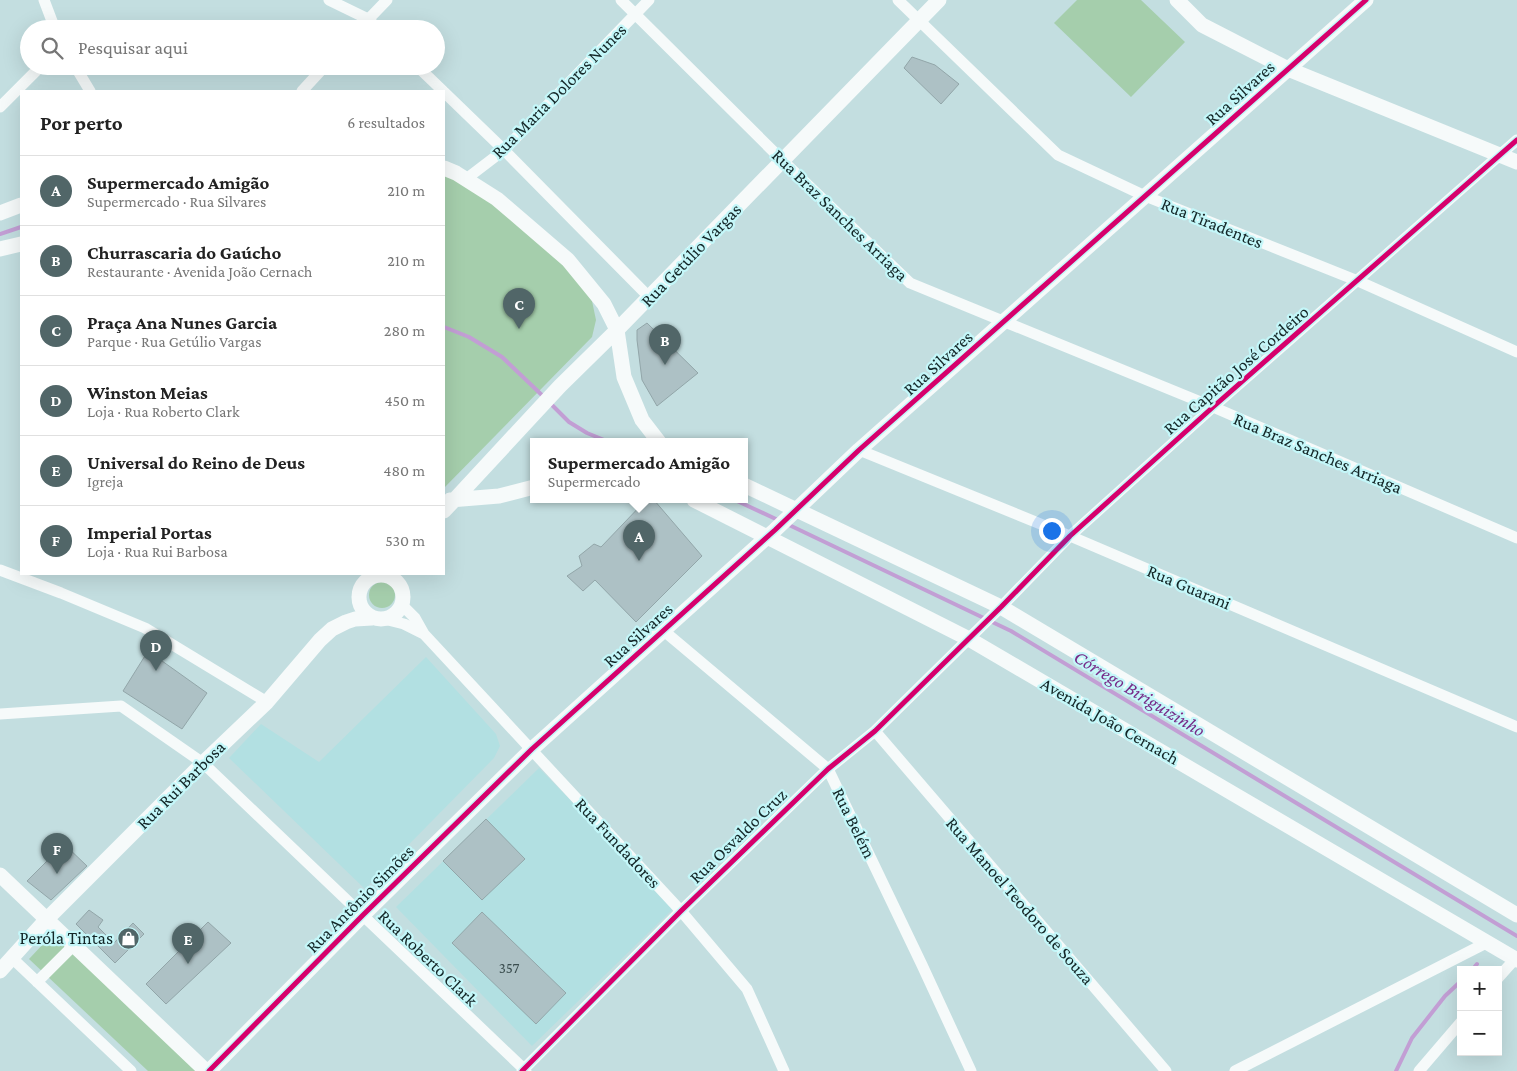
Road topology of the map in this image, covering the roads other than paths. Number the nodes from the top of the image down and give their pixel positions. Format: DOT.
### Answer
graph roads {
  1 [pos="44,0"];
  2 [pos="329,0"];
  3 [pos="387,0"];
  4 [pos="621,0"];
  5 [pos="649,0"];
  6 [pos="898,0"];
  7 [pos="940,0"];
  8 [pos="1177,0"];
  9 [pos="1366,0"];
  10 [pos="635,14"];
  11 [pos="368,19"];
  12 [pos="52,20"];
  13 [pos="919,21"];
  14 [pos="1288,70"];
  15 [pos="32,75"];
  16 [pos="80,75"];
  17 [pos="317,75"];
  18 [pos="426,75"];
  19 [pos="89,90"];
  20 [pos="303,90"];
  21 [pos="441,90"];
  22 [pos="445,94"];
  23 [pos="0,107"];
  24 [pos="1517,140"];
  25 [pos="504,150"];
  26 [pos="1501,155"];
  27 [pos="783,161"];
  28 [pos="1517,162"];
  29 [pos="445,168"];
  30 [pos="466,179"];
  31 [pos="1145,196"];
  32 [pos="20,205"];
  33 [pos="0,213"];
  34 [pos="20,244"];
  35 [pos="0,250"];
  36 [pos="1358,281"];
  37 [pos="649,297"];
  38 [pos="1004,322"];
  39 [pos="617,330"];
  40 [pos="1517,352"];
  41 [pos="1213,407"];
  42 [pos="656,438"];
  43 [pos="859,450"];
  44 [pos="748,487"];
  45 [pos="530,488"];
  46 [pos="449,500"];
  47 [pos="701,503"];
  48 [pos="792,514"];
  49 [pos="772,533"];
  50 [pos="1070,536"];
  51 [pos="1517,538"];
  52 [pos="0,570"];
  53 [pos="383,575"];
  54 [pos="406,575"];
  55 [pos="370,576"];
  56 [pos="403,600"];
  57 [pos="998,610"];
  58 [pos="378,618"];
  59 [pos="980,628"];
  60 [pos="664,631"];
  61 [pos="424,634"];
  62 [pos="969,639"];
  63 [pos="267,702"];
  64 [pos="0,714"];
  65 [pos="1517,727"];
  66 [pos="875,731"];
  67 [pos="532,749"];
  68 [pos="203,763"];
  69 [pos="828,769"];
  70 [pos="0,875"];
  71 [pos="681,910"];
  72 [pos="363,914"];
  73 [pos="1517,915"];
  74 [pos="46,920"];
  75 [pos="1488,942"];
  76 [pos="74,945"];
  77 [pos="12,958"];
  78 [pos="1516,960"];
  79 [pos="0,971"];
  80 [pos="1502,974"];
  81 [pos="37,982"];
  82 [pos="1457,1027"];
  83 [pos="524,1070"];
  84 [pos="131,1071"];
  85 [pos="207,1071"];
  86 [pos="784,1071"];
  87 [pos="971,1071"];
  88 [pos="1166,1071"];
  89 [pos="1235,1071"];
  90 [pos="1419,1071"];
  1 -- 12 [label="street"];
  2 -- 11 [label="street"];
  3 -- 11 [label="street"];
  4 -- 10 [label="street, Rua Braz Sanches Arriaga"];
  5 -- 10 [label="street, Rua Maria Dolores Nunes"];
  6 -- 13 [label="street, Rua Tiradentes"];
  7 -- 13 [label="street, Rua Getúlio Vargas"];
  8 -- 14 [label="street"];
  9 -- 14 [label="street, Rua Silvares"];
  10 -- 25 [label="street, Rua Maria Dolores Nunes"];
  10 -- 27 [label="street, Rua Braz Sanches Arriaga"];
  13 -- 27 [label="street, Rua Getúlio Vargas"];
  13 -- 31 [label="street, Rua Tiradentes"];
  14 -- 26 [label="street"];
  14 -- 31 [label="street, Rua Silvares"];
  15 -- 23 [label="street"];
  16 -- 19 [label="street"];
  17 -- 20 [label="street"];
  18 -- 21 [label="street"];
  22 -- 25 [label="street"];
  24 -- 26 [label="street, Rua Capitão José Cordeiro"];
  25 -- 30 [label="street, Rua Maria Dolores Nunes"];
  25 -- 37 [label="street"];
  26 -- 28 [label="street"];
  26 -- 36 [label="street, Rua Capitão José Cordeiro"];
  27 -- 37 [label="street, Rua Getúlio Vargas"];
  27 -- 38 [label="street, Rua Braz Sanches Arriaga"];
  29 -- 30 [label="street"];
  30 -- 39 [label="street"];
  31 -- 36 [label="street, Rua Tiradentes"];
  31 -- 38 [label="street, Rua Silvares"];
  32 -- 33 [label="street"];
  34 -- 35 [label="street"];
  36 -- 40 [label="street, Rua Tiradentes"];
  36 -- 41 [label="street, Rua Capitão José Cordeiro"];
  37 -- 39 [label="street, Rua Getúlio Vargas"];
  38 -- 41 [label="street, Rua Braz Sanches Arriaga"];
  38 -- 43 [label="street, Rua Silvares"];
  39 -- 42 [label="street"];
  39 -- 46 [label="street, Rua Getúlio Vargas"];
  41 -- 50 [label="street, Rua Capitão José Cordeiro"];
  41 -- 51 [label="street, Rua Braz Sanches Arriaga"];
  43 -- 48 [label="street, Rua Silvares"];
  43 -- 50 [label="street, Rua Guarani"];
  44 -- 48 [label="street"];
  45 -- 46 [label="street"];
  47 -- 49 [label="street, Avenida João Cernach"];
  48 -- 49 [label="street, Rua Silvares"];
  48 -- 57 [label="street"];
  49 -- 60 [label="street, Rua Silvares"];
  49 -- 62 [label="street, Avenida João Cernach"];
  50 -- 57 [label="street, Rua Capitão José Cordeiro"];
  50 -- 65 [label="street, Rua Guarani"];
  52 -- 63 [label="street"];
  53 -- 56 [label="street"];
  54 -- 56 [label="street"];
  55 -- 58 [label="street"];
  56 -- 58 [label="street"];
  56 -- 61 [label="street, Rua Fundadores"];
  57 -- 59 [label="street, Rua Capitão José Cordeiro"];
  57 -- 73 [label="street"];
  58 -- 61 [label="street, Rua Fundadores"];
  58 -- 63 [label="street, Rua Rui Barbosa"];
  59 -- 62 [label="street, Rua Osvaldo Cruz"];
  60 -- 67 [label="street, Rua Silvares"];
  60 -- 69 [label="street, Rua Belém"];
  61 -- 67 [label="street, Rua Fundadores"];
  62 -- 66 [label="street, Rua Osvaldo Cruz"];
  62 -- 75 [label="street, Avenida João Cernach"];
  63 -- 68 [label="street, Rua Rui Barbosa"];
  64 -- 68 [label="street, Rua Roberto Clark"];
  66 -- 69 [label="street, Rua Osvaldo Cruz"];
  66 -- 88 [label="street, Rua Manoel Teodoro de Souza"];
  67 -- 71 [label="street, Rua Fundadores"];
  67 -- 72 [label="street, Rua Antônio Simões"];
  68 -- 72 [label="street, Rua Roberto Clark"];
  68 -- 74 [label="street, Rua Rui Barbosa"];
  69 -- 71 [label="street, Rua Osvaldo Cruz"];
  69 -- 87 [label="street, Rua Belém"];
  70 -- 74 [label="street"];
  71 -- 83 [label="street, Rua Osvaldo Cruz"];
  71 -- 86 [label="street, Rua Fundadores"];
  72 -- 83 [label="street, Rua Roberto Clark"];
  72 -- 85 [label="street, Rua Antônio Simões"];
  74 -- 76 [label="street"];
  74 -- 77 [label="street, Rua Rui Barbosa"];
  75 -- 78 [label="street, Avenida João Cernach"];
  75 -- 89 [label="street"];
  76 -- 81 [label="street"];
  76 -- 85 [label="street"];
  77 -- 79 [label="street, Rua Rui Barbosa"];
  77 -- 81 [label="street"];
  78 -- 80 [label="street"];
  81 -- 84 [label="street"];
  82 -- 90 [label="street"];
}
